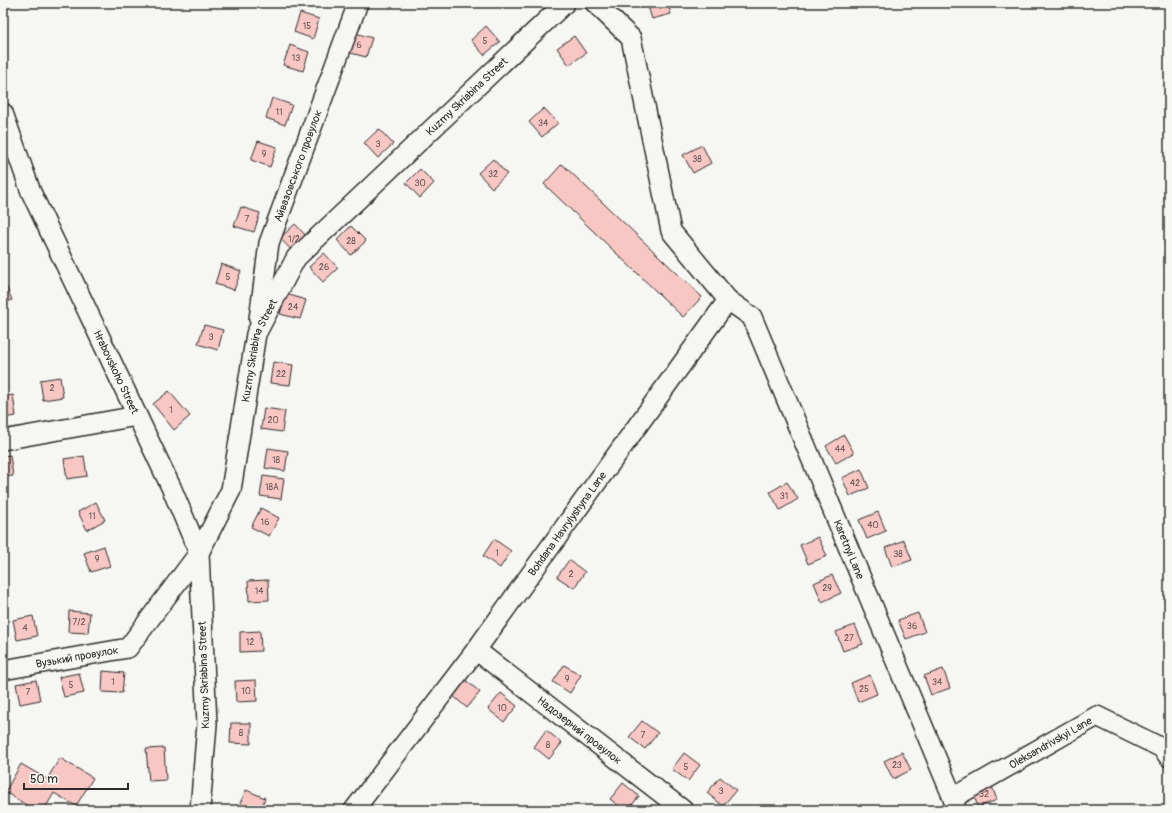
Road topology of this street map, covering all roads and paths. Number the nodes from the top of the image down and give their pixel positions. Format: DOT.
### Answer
graph roads {
  1 [pos="358,3"];
  2 [pos="565,3"];
  3 [pos="595,3"];
  4 [pos="3,113"];
  5 [pos="728,300"];
  6 [pos="256,334"];
  7 [pos="137,416"];
  8 [pos="3,440"];
  9 [pos="199,553"];
  10 [pos="476,650"];
  11 [pos="3,670"];
  12 [pos="1169,757"];
  13 [pos="954,804"];
  14 [pos="200,810"];
  15 [pos="354,810"];
  16 [pos="683,810"];
  1 -- 6 [label="street, Айвазовського провулок"];
  2 -- 6 [label="street, Kuzmy Skriabina Street"];
  3 -- 5 [label="street"];
  4 -- 7 [label="street, Hrabovskoho Street"];
  5 -- 10 [label="street, Bohdana Havrylyshyna Lane"];
  5 -- 13 [label="street, Karetnyi Lane"];
  6 -- 9 [label="street, Kuzmy Skriabina Street"];
  7 -- 8 [label="street"];
  7 -- 9 [label="street, Hrabovskoho Street"];
  9 -- 11 [label="street, Вузький провулок"];
  9 -- 14 [label="street, Kuzmy Skriabina Street"];
  10 -- 15 [label="street, Bohdana Havrylyshyna Lane"];
  10 -- 16 [label="street, Надозерний провулок"];
  12 -- 13 [label="street, Oleksandrivskyi Lane"];
}
